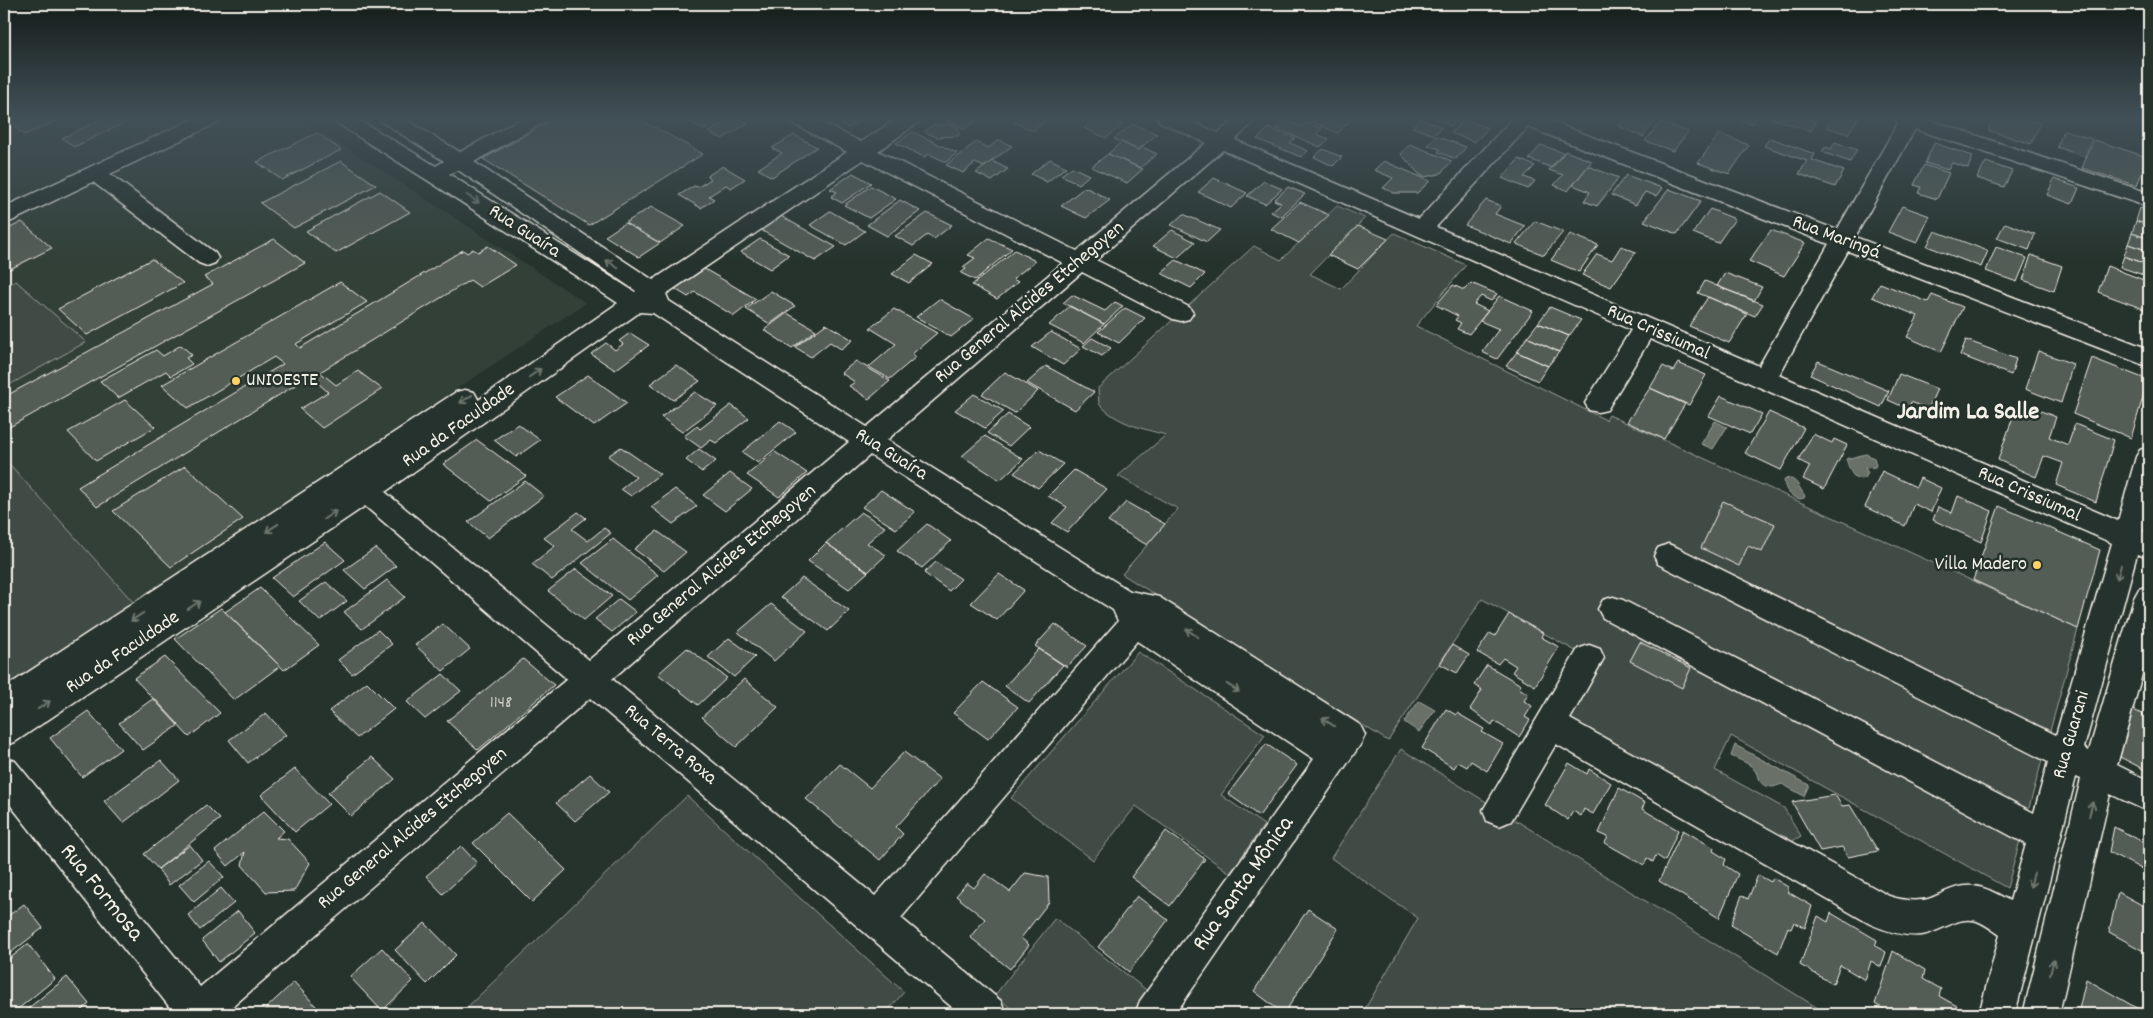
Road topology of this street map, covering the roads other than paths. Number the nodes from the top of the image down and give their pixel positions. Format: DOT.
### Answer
graph roads {
  1 [pos="110,166"];
  2 [pos="420,166"];
  3 [pos="451,166"];
  4 [pos="464,166"];
  5 [pos="827,166"];
  6 [pos="891,166"];
  7 [pos="1191,166"];
  8 [pos="1276,166"];
  9 [pos="1480,166"];
  10 [pos="1647,166"];
  11 [pos="1882,166"];
  12 [pos="2046,166"];
  13 [pos="94,173"];
  14 [pos="435,175"];
  15 [pos="2149,200"];
  16 [pos="4,216"];
  17 [pos="1422,229"];
  18 [pos="1841,240"];
  19 [pos="207,258"];
  20 [pos="1079,261"];
  21 [pos="641,295"];
  22 [pos="1181,313"];
  23 [pos="1645,327"];
  24 [pos="2149,358"];
  25 [pos="1764,379"];
  26 [pos="1598,403"];
  27 [pos="868,441"];
  28 [pos="2149,457"];
  29 [pos="358,484"];
  30 [pos="2139,543"];
  31 [pos="1668,556"];
  32 [pos="2149,598"];
  33 [pos="1613,609"];
  34 [pos="1136,610"];
  35 [pos="1589,658"];
  36 [pos="590,678"];
  37 [pos="4,705"];
  38 [pos="1550,724"];
  39 [pos="4,732"];
  40 [pos="1334,755"];
  41 [pos="2066,755"];
  42 [pos="4,772"];
  43 [pos="2100,772"];
  44 [pos="2149,797"];
  45 [pos="1499,810"];
  46 [pos="2044,836"];
  47 [pos="876,920"];
  48 [pos="2020,927"];
  49 [pos="197,1014"];
  50 [pos="988,1014"];
  51 [pos="1153,1014"];
  52 [pos="1997,1014"];
  53 [pos="2041,1014"];
  1 -- 13 [label="street"];
  2 -- 14 [label="street, Rua Guaíra"];
  3 -- 14 [label="street"];
  21 -- 4 [label="street, Rua Guaíra, one-way"];
  5 -- 21 [label="street, Rua da Faculdade"];
  6 -- 20 [label="street"];
  7 -- 20 [label="street, Rua General Alcides Etchegoyen"];
  8 -- 17 [label="street, Rua Crissiumal"];
  9 -- 17 [label="street"];
  10 -- 18 [label="street, Rua Maringá"];
  11 -- 18 [label="street"];
  12 -- 15 [label="street"];
  13 -- 16 [label="street"];
  13 -- 19 [label="street"];
  14 -- 21 [label="street, Rua Guaíra, one-way"];
  17 -- 23 [label="street, Rua Crissiumal"];
  18 -- 24 [label="street, Rua Maringá"];
  18 -- 25 [label="street"];
  20 -- 22 [label="street"];
  20 -- 27 [label="street, Rua General Alcides Etchegoyen"];
  21 -- 27 [label="street, Rua Guaíra"];
  21 -- 29 [label="street, Rua da Faculdade"];
  23 -- 25 [label="street, Rua Crissiumal"];
  23 -- 26 [label="street"];
  25 -- 30 [label="street, Rua Crissiumal"];
  27 -- 34 [label="street, Rua Guaíra"];
  27 -- 36 [label="street, Rua General Alcides Etchegoyen"];
  28 -- 30 [label="street, Rua Guarani"];
  29 -- 36 [label="street, Rua Terra Roxa"];
  29 -- 37 [label="street, Rua da Faculdade, one-way"];
  39 -- 29 [label="street, Rua da Faculdade, one-way"];
  30 -- 41 [label="street, Rua Guarani, one-way"];
  31 -- 41 [label="street"];
  32 -- 43 [label="street, Rua Guarani"];
  33 -- 46 [label="street"];
  34 -- 40 [label="street, Rua Guaíra"];
  34 -- 47 [label="street"];
  35 -- 38 [label="street"];
  36 -- 47 [label="street, Rua Terra Roxa"];
  36 -- 49 [label="street, Rua General Alcides Etchegoyen"];
  38 -- 45 [label="street"];
  38 -- 48 [label="street"];
  40 -- 51 [label="street, Rua Santa Mônica"];
  41 -- 43 [label="street"];
  41 -- 46 [label="street, Rua Guarani"];
  42 -- 49 [label="street, Rua Formosa"];
  43 -- 44 [label="street"];
  53 -- 43 [label="street, Rua Guarani, one-way"];
  46 -- 48 [label="street, Rua Guarani, one-way"];
  47 -- 50 [label="street, Rua Terra Roxa"];
  48 -- 52 [label="street, Rua Guarani"];
}
